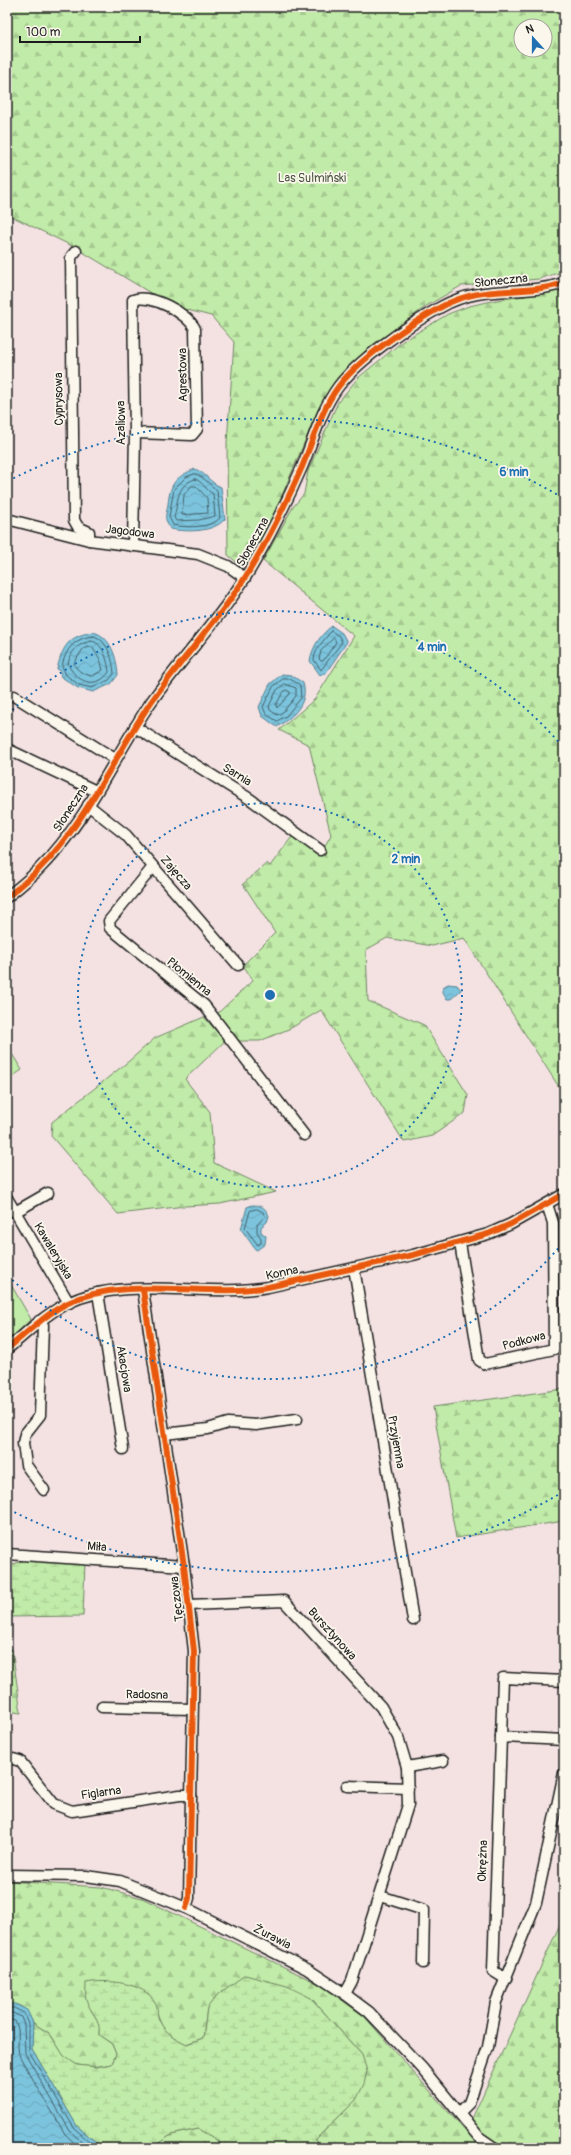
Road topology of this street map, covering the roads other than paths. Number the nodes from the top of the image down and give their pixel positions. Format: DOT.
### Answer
graph roads {
  1 [pos="76,251"];
  2 [pos="564,283"];
  3 [pos="133,300"];
  4 [pos="135,433"];
  5 [pos="7,519"];
  6 [pos="89,540"];
  7 [pos="133,546"];
  8 [pos="246,578"];
  9 [pos="14,696"];
  10 [pos="135,727"];
  11 [pos="7,749"];
  12 [pos="115,760"];
  13 [pos="96,791"];
  14 [pos="88,805"];
  15 [pos="320,850"];
  16 [pos="153,867"];
  17 [pos="7,897"];
  18 [pos="238,965"];
  19 [pos="304,1135"];
  20 [pos="48,1193"];
  21 [pos="564,1194"];
  22 [pos="7,1198"];
  23 [pos="547,1204"];
  24 [pos="15,1212"];
  25 [pos="460,1242"];
  26 [pos="354,1268"];
  27 [pos="143,1290"];
  28 [pos="98,1293"];
  29 [pos="69,1303"];
  30 [pos="39,1321"];
  31 [pos="7,1349"];
  32 [pos="297,1419"];
  33 [pos="164,1434"];
  34 [pos="123,1448"];
  35 [pos="44,1490"];
  36 [pos="7,1554"];
  37 [pos="184,1566"];
  38 [pos="189,1605"];
  39 [pos="413,1620"];
  40 [pos="564,1681"];
  41 [pos="102,1706"];
  42 [pos="192,1708"];
  43 [pos="501,1737"];
  44 [pos="564,1740"];
  45 [pos="13,1759"];
  46 [pos="443,1761"];
  47 [pos="407,1767"];
  48 [pos="564,1773"];
  49 [pos="347,1786"];
  50 [pos="408,1788"];
  51 [pos="191,1795"];
  52 [pos="7,1875"];
  53 [pos="380,1896"];
  54 [pos="186,1908"];
  55 [pos="423,1963"];
  56 [pos="506,1979"];
  57 [pos="345,1994"];
  58 [pos="460,2112"];
  59 [pos="495,2148"];
  1 -- 6 [label="street, Cyprysowa"];
  2 -- 8 [label="street, Słoneczna"];
  3 -- 4 [label="street, Azaliowa"];
  3 -- 4 [label="street, Agrestowa"];
  4 -- 7 [label="street, Azaliowa"];
  5 -- 6 [label="street, Jagodowa"];
  6 -- 7 [label="street, Jagodowa"];
  7 -- 8 [label="street, Jagodowa"];
  8 -- 10 [label="street, Słoneczna"];
  9 -- 12 [label="street"];
  10 -- 12 [label="street, Słoneczna"];
  10 -- 15 [label="street, Sarnia"];
  11 -- 13 [label="street"];
  12 -- 13 [label="street, Słoneczna"];
  13 -- 14 [label="street, Słoneczna"];
  14 -- 16 [label="street, Zajęcza"];
  14 -- 17 [label="street, Słoneczna"];
  16 -- 18 [label="street, Zajęcza"];
  16 -- 19 [label="street, Płomienna"];
  20 -- 24 [label="street"];
  21 -- 23 [label="street, Konna"];
  22 -- 24 [label="street, Kawaleryjska"];
  23 -- 25 [label="street, Konna"];
  23 -- 25 [label="street, Podkowa"];
  24 -- 29 [label="street, Kawaleryjska"];
  25 -- 26 [label="street, Konna"];
  26 -- 27 [label="street, Konna"];
  26 -- 39 [label="street, Przyjemna"];
  27 -- 28 [label="street, Konna"];
  27 -- 33 [label="street, Tęczowa"];
  28 -- 29 [label="street, Konna"];
  28 -- 34 [label="street, Akacjowa"];
  29 -- 30 [label="street, Konna"];
  30 -- 31 [label="street, Konna"];
  30 -- 35 [label="street"];
  32 -- 33 [label="street"];
  33 -- 37 [label="street, Tęczowa"];
  36 -- 37 [label="street, Miła"];
  37 -- 38 [label="street, Tęczowa"];
  38 -- 42 [label="street, Tęczowa"];
  38 -- 47 [label="street, Bursztynowa"];
  40 -- 43 [label="street, Okrężna"];
  41 -- 42 [label="street, Radosna"];
  42 -- 51 [label="street, Tęczowa"];
  43 -- 44 [label="street"];
  43 -- 56 [label="street, Okrężna"];
  45 -- 51 [label="street, Figlarna"];
  46 -- 47 [label="street"];
  47 -- 50 [label="street, Bursztynowa"];
  48 -- 56 [label="street"];
  49 -- 50 [label="street"];
  50 -- 53 [label="street, Bursztynowa"];
  51 -- 54 [label="street, Tęczowa"];
  52 -- 54 [label="street, Żurawia"];
  53 -- 55 [label="street"];
  53 -- 57 [label="street, Bursztynowa"];
  54 -- 57 [label="street, Żurawia"];
  56 -- 58 [label="street"];
  57 -- 58 [label="street, Żurawia"];
  58 -- 59 [label="street, Żurawia"];
}
